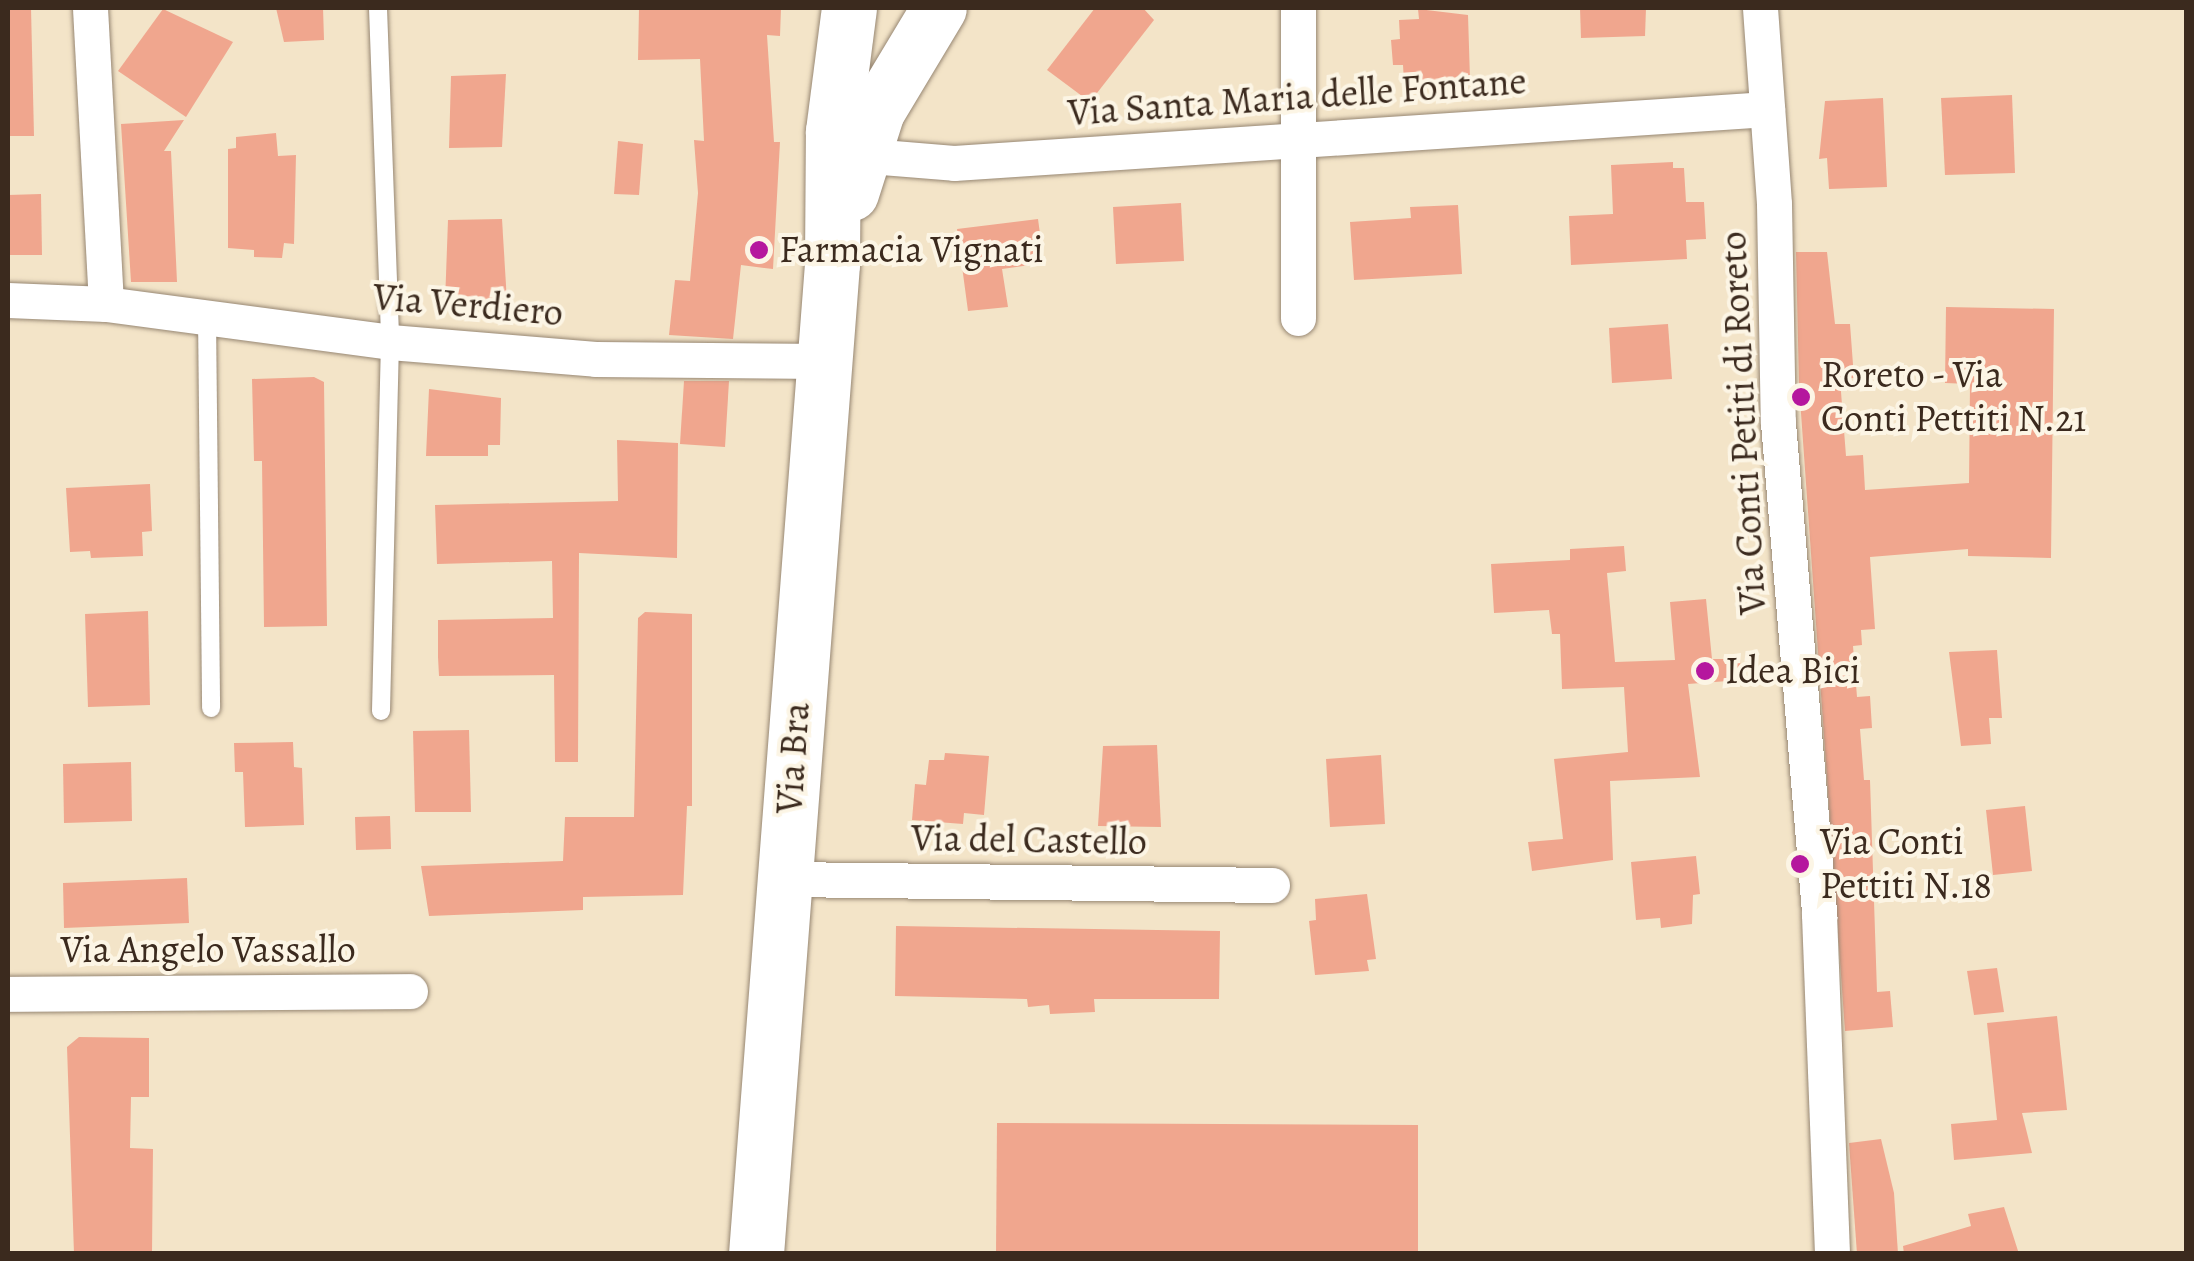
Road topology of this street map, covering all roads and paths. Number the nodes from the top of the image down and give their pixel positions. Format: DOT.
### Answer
graph roads {
  1 [pos="90,8"];
  2 [pos="378,8"];
  3 [pos="849,8"];
  4 [pos="939,8"];
  5 [pos="1298,8"];
  6 [pos="1760,8"];
  7 [pos="1767,109"];
  8 [pos="1296,140"];
  9 [pos="847,155"];
  10 [pos="8,300"];
  11 [pos="106,304"];
  12 [pos="206,316"];
  13 [pos="1298,318"];
  14 [pos="390,342"];
  15 [pos="824,361"];
  16 [pos="212,708"];
  17 [pos="381,712"];
  18 [pos="784,879"];
  19 [pos="1272,885"];
  20 [pos="410,991"];
  21 [pos="8,994"];
  22 [pos="756,1254"];
  23 [pos="1832,1254"];
  1 -- 11 [label="street"];
  2 -- 14 [label="lane"];
  3 -- 9 [label="main road, Via Bra"];
  4 -- 9 [label="main road, Via Bra"];
  5 -- 8 [label="street"];
  6 -- 7 [label="street, Via Conti Petiti di Roreto"];
  7 -- 8 [label="street, Via Santa Maria delle Fontane"];
  7 -- 23 [label="street, Via Conti Petiti di Roreto"];
  8 -- 9 [label="street, Via Santa Maria delle Fontane"];
  8 -- 13 [label="street"];
  9 -- 15 [label="main road, Via Bra"];
  10 -- 11 [label="street, Via Verdiero"];
  11 -- 12 [label="street, Via Verdiero"];
  12 -- 14 [label="street, Via Verdiero"];
  12 -- 16 [label="lane"];
  14 -- 15 [label="street, Via Verdiero"];
  14 -- 17 [label="lane"];
  15 -- 18 [label="main road, Via Bra"];
  18 -- 19 [label="street, Via del Castello"];
  18 -- 22 [label="main road, Via Bra"];
  20 -- 21 [label="street, Via Angelo Vassallo"];
}
